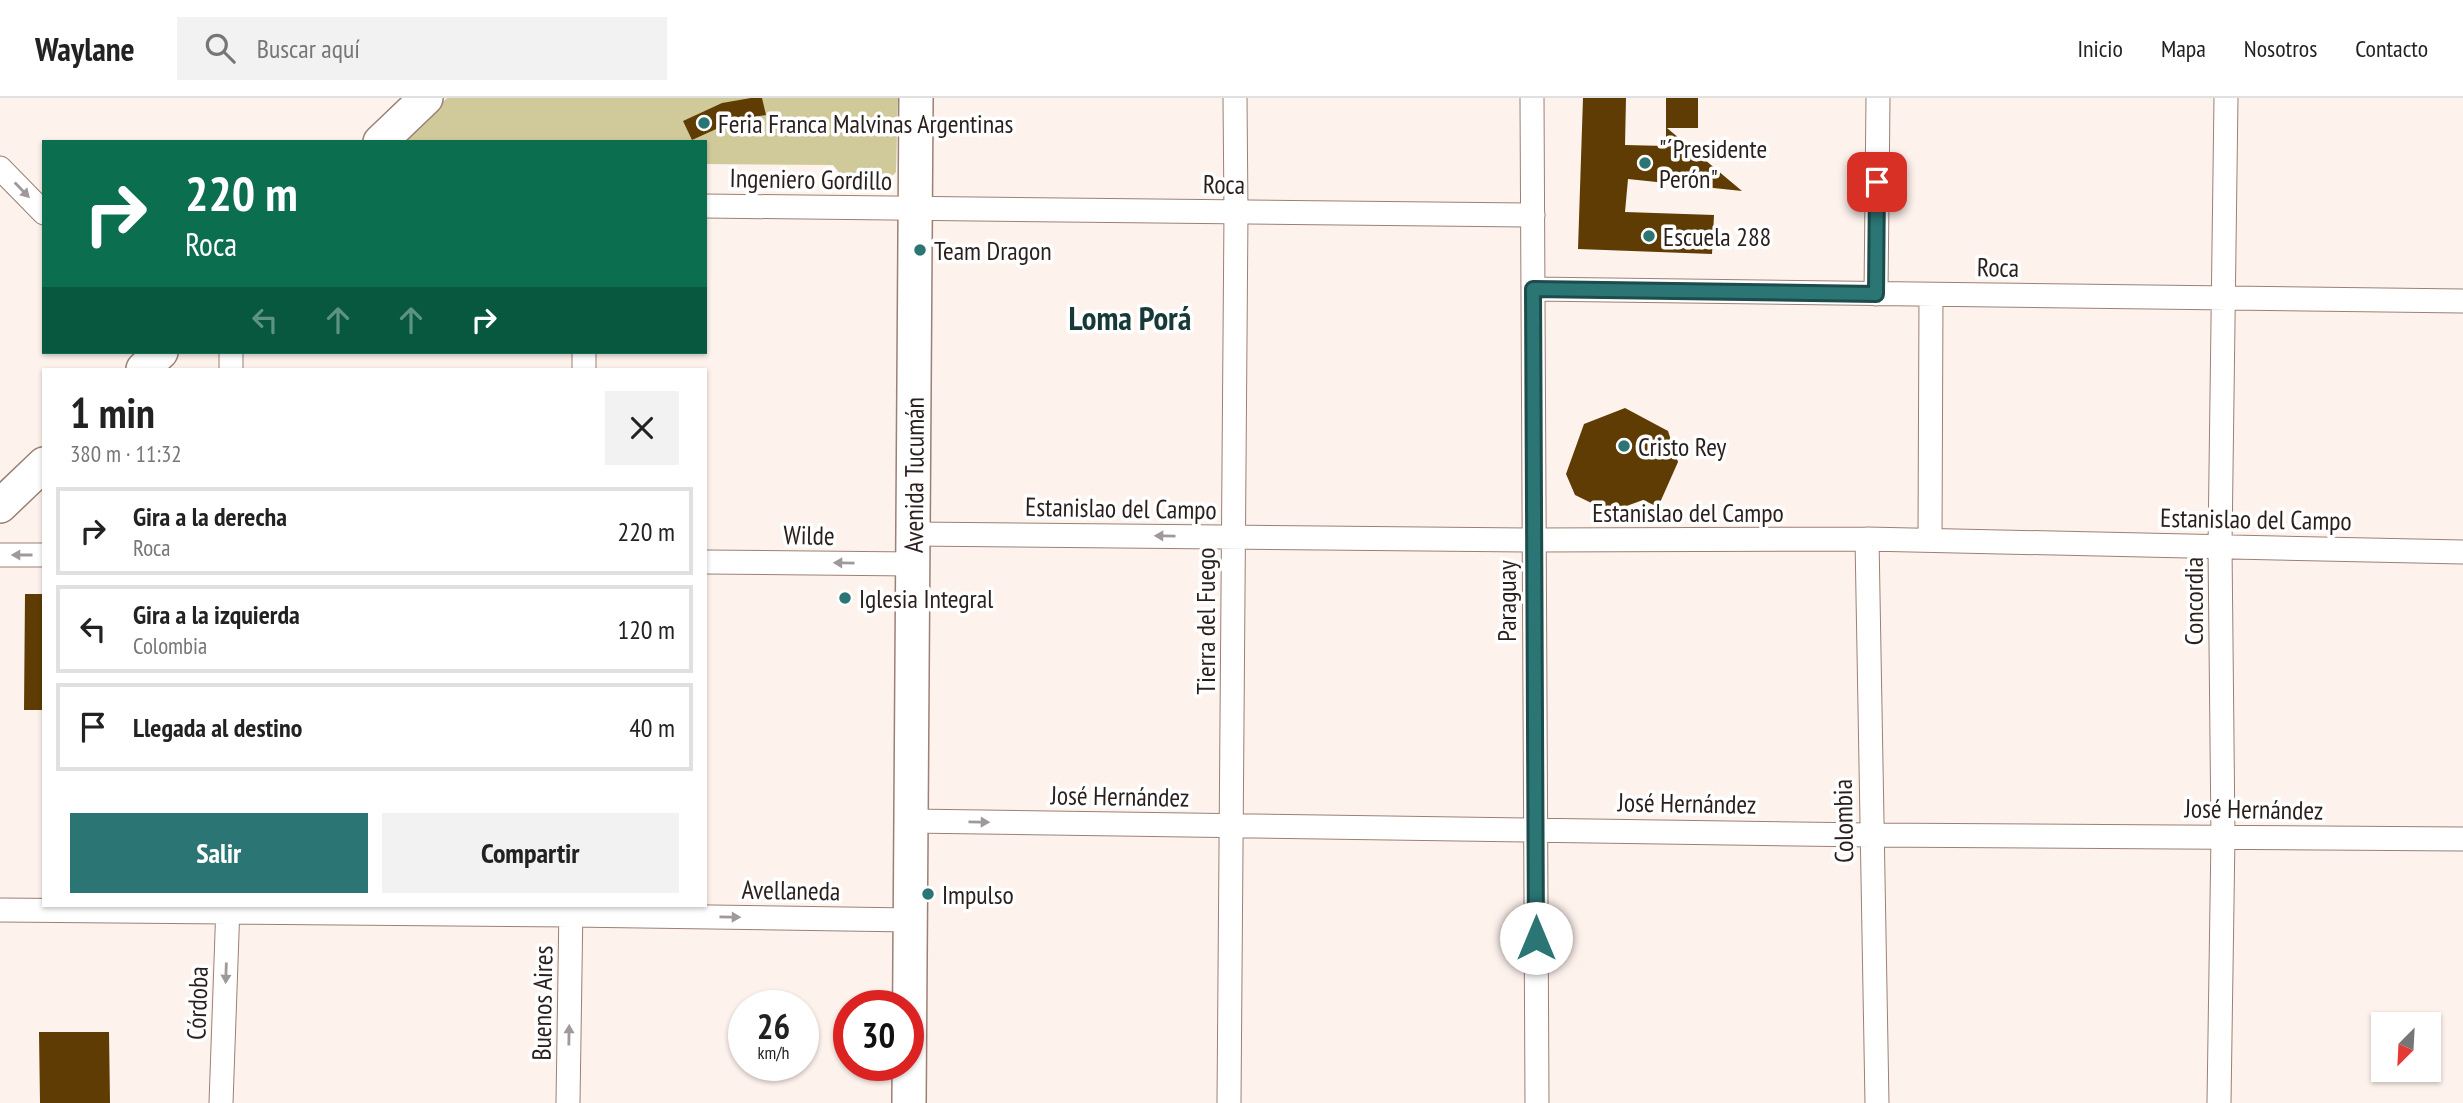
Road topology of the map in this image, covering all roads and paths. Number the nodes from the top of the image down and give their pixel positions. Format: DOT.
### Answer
graph roads {
  1 [pos="916,98"];
  2 [pos="1235,98"];
  3 [pos="1532,98"];
  4 [pos="1878,98"];
  5 [pos="2226,98"];
  6 [pos="413,102"];
  7 [pos="382,140"];
  8 [pos="0,168"];
  9 [pos="707,205"];
  10 [pos="915,208"];
  11 [pos="42,211"];
  12 [pos="1236,212"];
  13 [pos="1532,215"];
  14 [pos="1533,289"];
  15 [pos="1876,294"];
  16 [pos="1931,295"];
  17 [pos="2224,298"];
  18 [pos="2463,301"];
  19 [pos="159,354"];
  20 [pos="144,368"];
  21 [pos="42,466"];
  22 [pos="0,506"];
  23 [pos="1234,537"];
  24 [pos="1867,539"];
  25 [pos="1534,540"];
  26 [pos="1930,540"];
  27 [pos="2220,546"];
  28 [pos="913,549"];
  29 [pos="2463,552"];
  30 [pos="0,555"];
  31 [pos="42,555"];
  32 [pos="707,562"];
  33 [pos="911,821"];
  34 [pos="1231,825"];
  35 [pos="1536,829"];
  36 [pos="1871,835"];
  37 [pos="2223,836"];
  38 [pos="2463,839"];
  39 [pos="228,909"];
  40 [pos="571,910"];
  41 [pos="0,911"];
  42 [pos="910,920"];
  43 [pos="220,1103"];
  44 [pos="568,1103"];
  45 [pos="909,1103"];
  46 [pos="1229,1103"];
  47 [pos="1537,1103"];
  48 [pos="1877,1103"];
  49 [pos="2219,1103"];
  1 -- 10 [label="main road, Avenida Tucumán"];
  2 -- 12 [label="street, Tierra del Fuego"];
  3 -- 13 [label="street, Paraguay"];
  4 -- 15 [label="street"];
  5 -- 17 [label="street, Concordia"];
  6 -- 7 [label="main road"];
  8 -- 11 [label="street, one-way"];
  9 -- 10 [label="street, Ingeniero Gordillo"];
  10 -- 12 [label="street, Roca"];
  10 -- 28 [label="main road, Avenida Tucumán"];
  12 -- 13 [label="street, Roca"];
  12 -- 23 [label="street, Tierra del Fuego"];
  13 -- 14 [label="street, Paraguay"];
  14 -- 15 [label="street, Roca"];
  14 -- 25 [label="street, Paraguay"];
  15 -- 16 [label="street, Roca"];
  16 -- 17 [label="street, Roca"];
  16 -- 26 [label="street"];
  17 -- 18 [label="street, Roca"];
  17 -- 27 [label="street, Concordia"];
  19 -- 20 [label="main road"];
  21 -- 22 [label="main road"];
  23 -- 25 [label="street, Estanislao del Campo"];
  23 -- 28 [label="street, Estanislao del Campo, one-way"];
  23 -- 34 [label="street, Tierra del Fuego"];
  24 -- 25 [label="street, Estanislao del Campo"];
  24 -- 26 [label="street, Estanislao del Campo"];
  24 -- 36 [label="street, Colombia"];
  25 -- 35 [label="street, Paraguay"];
  26 -- 27 [label="street, Estanislao del Campo"];
  27 -- 29 [label="street, Estanislao del Campo"];
  27 -- 37 [label="street, Concordia"];
  28 -- 32 [label="street, Wilde, one-way"];
  28 -- 33 [label="main road, Avenida Tucumán"];
  31 -- 30 [label="street, one-way"];
  33 -- 34 [label="street, José Hernández, one-way"];
  33 -- 42 [label="main road, Avenida Tucumán"];
  34 -- 35 [label="street, José Hernández"];
  34 -- 46 [label="street, Tierra del Fuego"];
  35 -- 36 [label="street, José Hernández"];
  35 -- 47 [label="street, Paraguay"];
  36 -- 37 [label="street, José Hernández"];
  36 -- 48 [label="street, Colombia"];
  37 -- 38 [label="street, José Hernández"];
  37 -- 49 [label="street, Concordia"];
  39 -- 40 [label="street, Avellaneda"];
  39 -- 41 [label="street, Avellaneda"];
  39 -- 43 [label="street, Córdoba, one-way"];
  40 -- 42 [label="street, Avellaneda, one-way"];
  44 -- 40 [label="street, Buenos Aires, one-way"];
  42 -- 45 [label="main road, Avenida Tucumán"];
}
